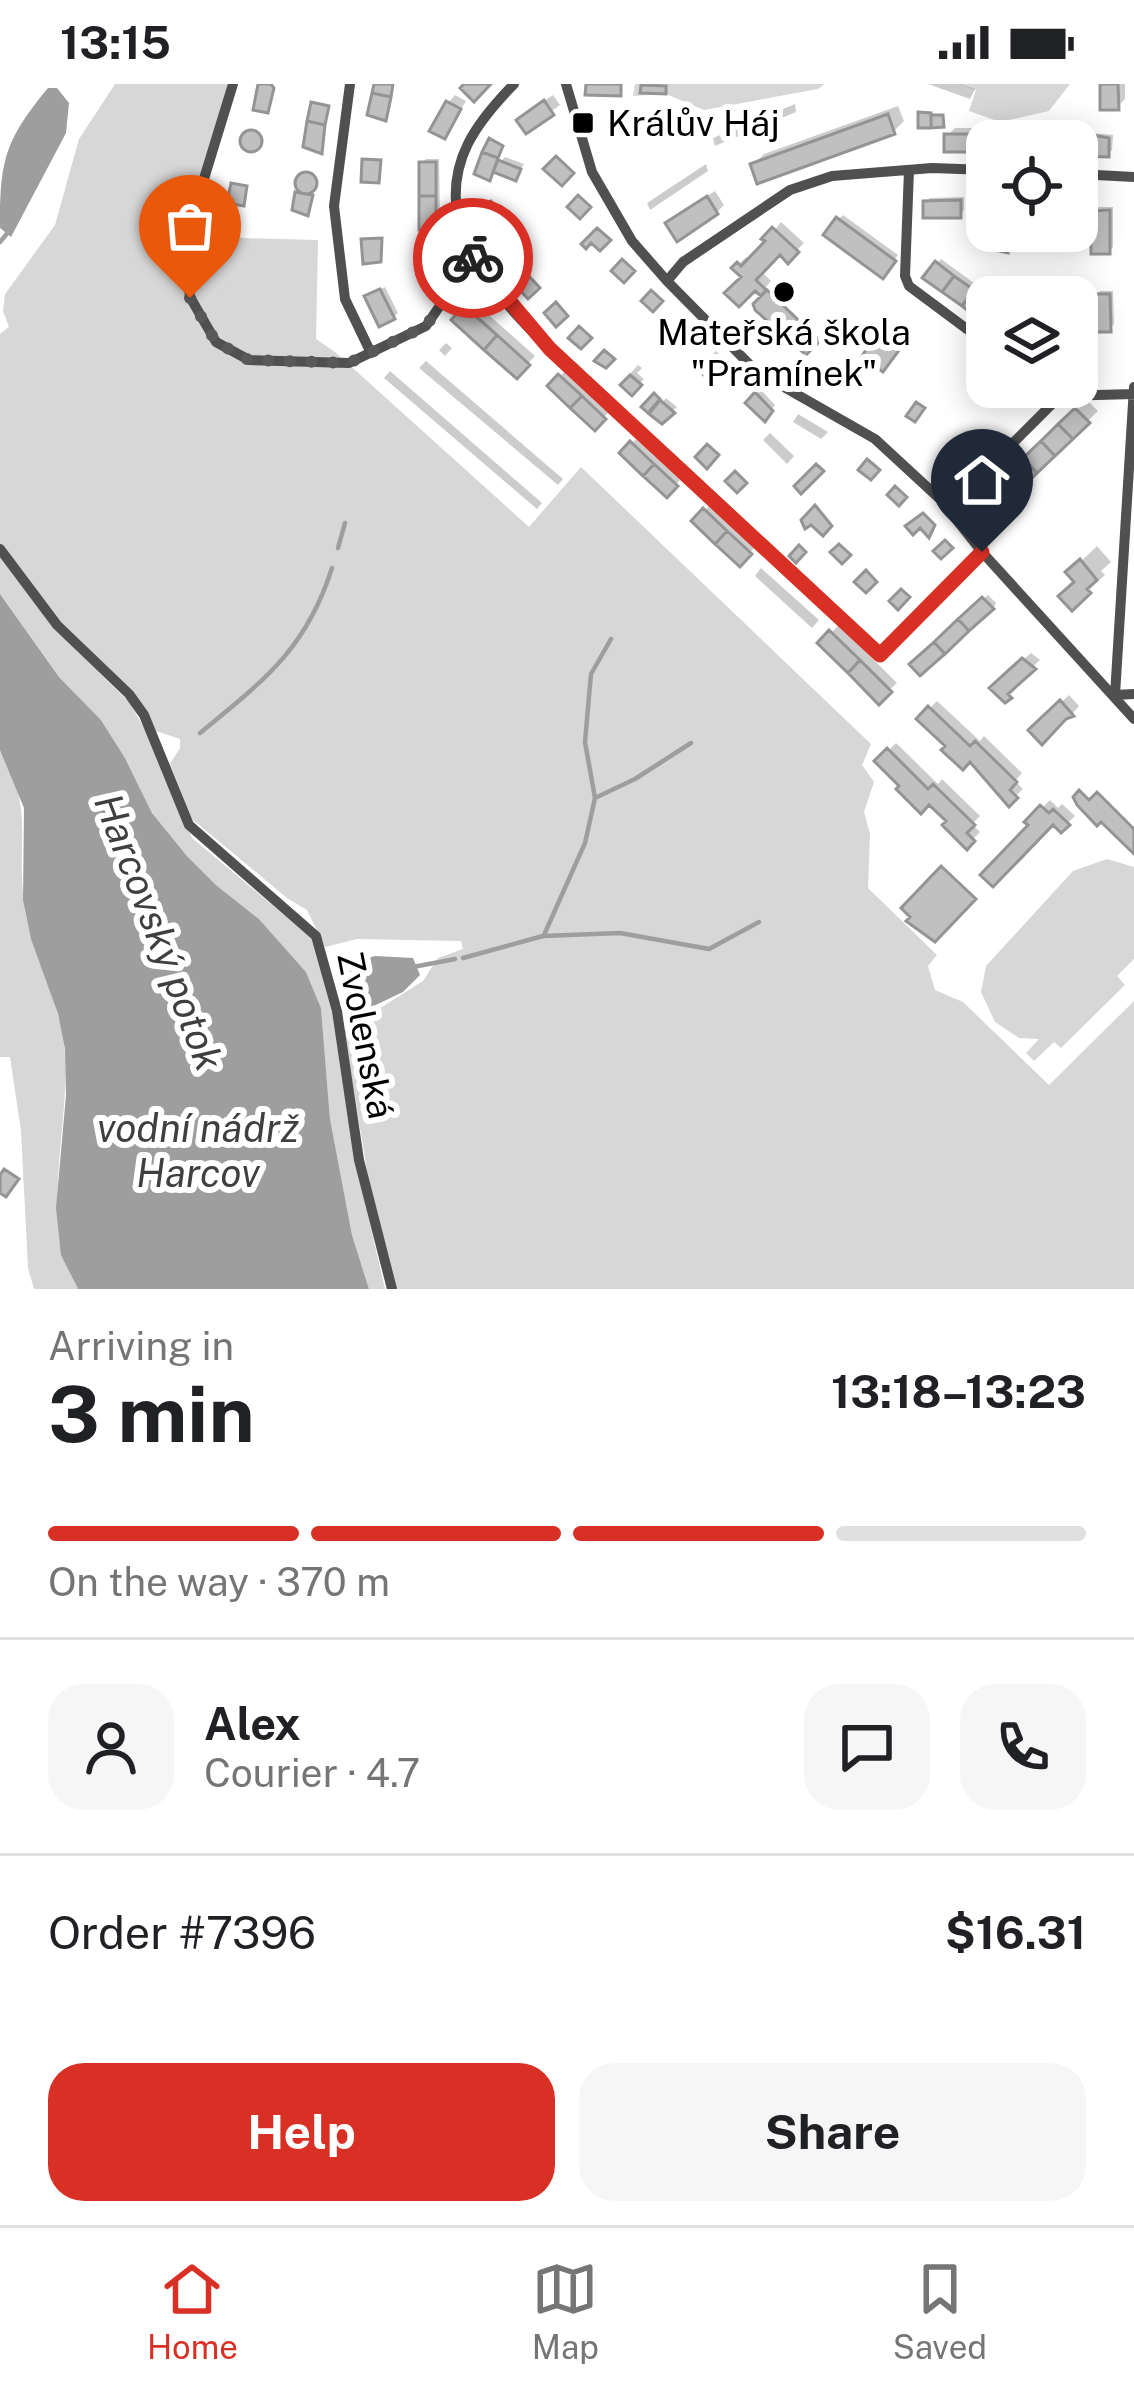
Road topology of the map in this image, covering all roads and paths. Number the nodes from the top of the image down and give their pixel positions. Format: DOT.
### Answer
graph roads {
  1 [pos="233,84"];
  2 [pos="350,84"];
  3 [pos="514,84"];
  4 [pos="566,84"];
  5 [pos="909,170"];
  6 [pos="966,170"];
  7 [pos="1098,175"];
  8 [pos="1134,177"];
  9 [pos="474,256"];
  10 [pos="667,281"];
  11 [pos="966,329"];
  12 [pos="370,353"];
  13 [pos="1134,391"];
  14 [pos="1098,393"];
  15 [pos="1048,408"];
  16 [pos="940,499"];
  17 [pos="0,549"];
  18 [pos="982,552"];
  19 [pos="1134,694"];
  20 [pos="1115,695"];
  21 [pos="1134,719"];
  22 [pos="392,1289"];
  1 -- 12 [label="street"];
  2 -- 12 [label="street"];
  3 -- 9 [label="street"];
  4 -- 10 [label="street"];
  5 -- 6 [label="street"];
  5 -- 10 [label="street"];
  5 -- 11 [label="street"];
  7 -- 8 [label="street"];
  9 -- 12 [label="street"];
  9 -- 18 [label="street"];
  10 -- 16 [label="street"];
  13 -- 14 [label="street"];
  13 -- 20 [label="street"];
  15 -- 16 [label="street"];
  16 -- 18 [label="street"];
  17 -- 22 [label="street, Zvolenská"];
  18 -- 20 [label="street"];
  19 -- 20 [label="street"];
  20 -- 21 [label="street"];
}
